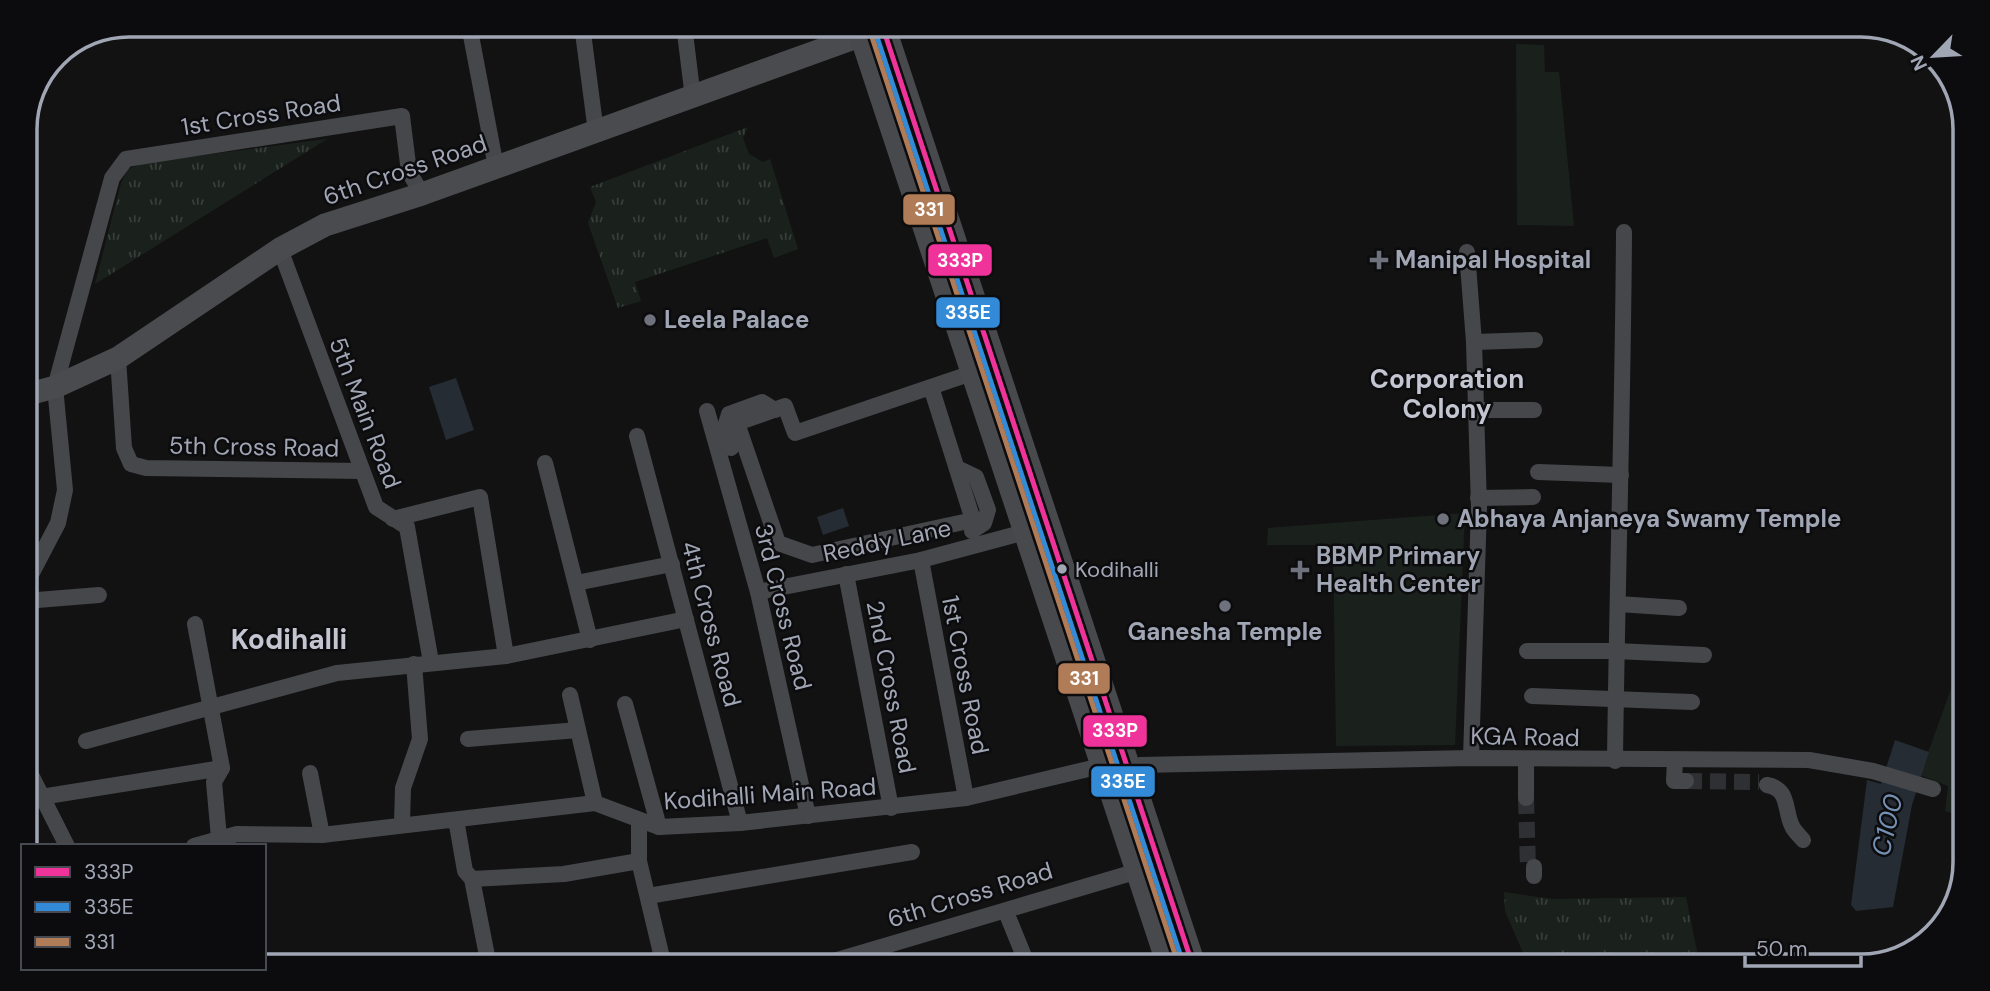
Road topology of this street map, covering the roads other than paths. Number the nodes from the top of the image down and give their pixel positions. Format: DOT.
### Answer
graph roads {
  1 [pos="471,37"];
  2 [pos="584,37"];
  3 [pos="686,37"];
  4 [pos="862,37"];
  5 [pos="872,37"];
  6 [pos="872,37"];
  7 [pos="693,98"];
  8 [pos="596,132"];
  9 [pos="496,167"];
  10 [pos="422,194"];
  11 [pos="1624,232"];
  12 [pos="280,249"];
  13 [pos="1467,252"];
  14 [pos="1535,340"];
  15 [pos="1474,342"];
  16 [pos="118,358"];
  17 [pos="972,373"];
  18 [pos="55,387"];
  19 [pos="931,387"];
  20 [pos="37,392"];
  21 [pos="775,410"];
  22 [pos="1476,410"];
  23 [pos="1535,410"];
  24 [pos="707,411"];
  25 [pos="637,436"];
  26 [pos="731,447"];
  27 [pos="545,463"];
  28 [pos="957,468"];
  29 [pos="362,471"];
  30 [pos="1538,472"];
  31 [pos="1621,475"];
  32 [pos="1533,497"];
  33 [pos="1478,498"];
  34 [pos="393,519"];
  35 [pos="972,531"];
  36 [pos="1025,532"];
  37 [pos="37,552"];
  38 [pos="920,560"];
  39 [pos="672,564"];
  40 [pos="846,574"];
  41 [pos="576,583"];
  42 [pos="758,592"];
  43 [pos="99,595"];
  44 [pos="37,600"];
  45 [pos="1618,604"];
  46 [pos="1679,608"];
  47 [pos="686,619"];
  48 [pos="195,624"];
  49 [pos="590,640"];
  50 [pos="1528,651"];
  51 [pos="1615,651"];
  52 [pos="1704,655"];
  53 [pos="506,656"];
  54 [pos="431,662"];
  55 [pos="414,664"];
  56 [pos="570,695"];
  57 [pos="1532,696"];
  58 [pos="1616,701"];
  59 [pos="1692,702"];
  60 [pos="625,704"];
  61 [pos="209,708"];
  62 [pos="578,730"];
  63 [pos="468,739"];
  64 [pos="86,741"];
  65 [pos="1471,758"];
  66 [pos="1530,760"];
  67 [pos="1615,761"];
  68 [pos="1675,761"];
  69 [pos="1758,761"];
  70 [pos="1101,766"];
  71 [pos="222,768"];
  72 [pos="1128,769"];
  73 [pos="310,773"];
  74 [pos="1686,781"];
  75 [pos="1926,786"];
  76 [pos="37,788"];
  77 [pos="41,797"];
  78 [pos="966,798"];
  79 [pos="1530,798"];
  80 [pos="595,803"];
  81 [pos="891,808"];
  82 [pos="808,817"];
  83 [pos="452,820"];
  84 [pos="639,822"];
  85 [pos="402,823"];
  86 [pos="740,823"];
  87 [pos="659,827"];
  88 [pos="322,835"];
  89 [pos="219,838"];
  90 [pos="1803,840"];
  91 [pos="65,844"];
  92 [pos="200,844"];
  93 [pos="912,852"];
  94 [pos="639,861"];
  95 [pos="1138,872"];
  96 [pos="472,879"];
  97 [pos="648,896"];
  98 [pos="1006,912"];
  99 [pos="486,954"];
  100 [pos="661,954"];
  101 [pos="878,954"];
  102 [pos="1023,954"];
  103 [pos="1166,954"];
  104 [pos="1190,954"];
  1 -- 9 [label="street"];
  2 -- 8 [label="street"];
  3 -- 7 [label="street"];
  4 -- 7 [label="street, 6th Cross Road"];
  5 -- 17 [label="main road"];
  6 -- 72 [label="main road"];
  7 -- 8 [label="street, 6th Cross Road"];
  8 -- 9 [label="street, 6th Cross Road"];
  9 -- 10 [label="street, 6th Cross Road"];
  10 -- 12 [label="street, 6th Cross Road"];
  10 -- 18 [label="street, 1st Cross Road"];
  11 -- 31 [label="street"];
  12 -- 16 [label="street, 6th Cross Road"];
  12 -- 29 [label="street, 5th Main Road"];
  13 -- 15 [label="street"];
  14 -- 15 [label="street"];
  15 -- 22 [label="street"];
  16 -- 18 [label="street, 6th Cross Road"];
  16 -- 29 [label="street, 5th Cross Road"];
  17 -- 19 [label="street"];
  17 -- 36 [label="main road"];
  18 -- 20 [label="street, 6th Cross Road"];
  18 -- 37 [label="street"];
  19 -- 21 [label="street"];
  19 -- 28 [label="street"];
  21 -- 26 [label="street"];
  21 -- 28 [label="street"];
  22 -- 23 [label="street"];
  22 -- 33 [label="street"];
  24 -- 42 [label="street, 3rd Cross Road"];
  25 -- 39 [label="street, 4th Cross Road"];
  27 -- 41 [label="street"];
  28 -- 35 [label="street"];
  29 -- 34 [label="street, 5th Main Road"];
  30 -- 31 [label="street"];
  31 -- 45 [label="street"];
  32 -- 33 [label="street"];
  33 -- 65 [label="street"];
  34 -- 53 [label="street"];
  34 -- 54 [label="street, 5th Main Road"];
  36 -- 38 [label="street, Reddy Lane"];
  36 -- 70 [label="main road"];
  38 -- 40 [label="street, Reddy Lane"];
  38 -- 78 [label="street, 1st Cross Road"];
  39 -- 41 [label="street"];
  39 -- 47 [label="street, 4th Cross Road"];
  40 -- 42 [label="street, Reddy Lane"];
  40 -- 81 [label="street, 2nd Cross Road"];
  41 -- 49 [label="street"];
  42 -- 82 [label="street, 3rd Cross Road"];
  43 -- 44 [label="street"];
  45 -- 46 [label="street"];
  45 -- 51 [label="street"];
  47 -- 49 [label="street"];
  47 -- 86 [label="street, 4th Cross Road"];
  48 -- 61 [label="street"];
  49 -- 53 [label="street"];
  50 -- 51 [label="street"];
  51 -- 52 [label="street"];
  51 -- 58 [label="street"];
  53 -- 54 [label="street"];
  54 -- 55 [label="street"];
  55 -- 61 [label="street"];
  55 -- 85 [label="street"];
  56 -- 62 [label="street"];
  57 -- 58 [label="street"];
  58 -- 59 [label="street"];
  58 -- 67 [label="street"];
  60 -- 87 [label="street"];
  61 -- 64 [label="street"];
  61 -- 71 [label="street"];
  62 -- 63 [label="street"];
  62 -- 80 [label="street"];
  65 -- 66 [label="street, KGA Road"];
  65 -- 72 [label="street, KGA Road"];
  66 -- 67 [label="street, KGA Road"];
  66 -- 79 [label="street"];
  67 -- 68 [label="street, KGA Road"];
  68 -- 69 [label="street, KGA Road"];
  68 -- 74 [label="street"];
  69 -- 75 [label="street, KGA Road"];
  69 -- 90 [label="street"];
  70 -- 78 [label="street, Kodihalli Main Road"];
  70 -- 95 [label="main road"];
  71 -- 77 [label="street"];
  71 -- 89 [label="street"];
  72 -- 104 [label="main road"];
  73 -- 88 [label="street"];
  76 -- 77 [label="street"];
  77 -- 91 [label="street"];
  78 -- 81 [label="street, Kodihalli Main Road"];
  80 -- 83 [label="street"];
  80 -- 84 [label="street, Kodihalli Main Road"];
  81 -- 82 [label="street, Kodihalli Main Road"];
  82 -- 86 [label="street, Kodihalli Main Road"];
  83 -- 85 [label="street"];
  83 -- 96 [label="street"];
  84 -- 87 [label="street, Kodihalli Main Road"];
  84 -- 94 [label="street"];
  85 -- 88 [label="street"];
  86 -- 87 [label="street, Kodihalli Main Road"];
  88 -- 89 [label="street"];
  89 -- 92 [label="street"];
  93 -- 97 [label="street"];
  94 -- 96 [label="street"];
  94 -- 97 [label="street"];
  95 -- 98 [label="street, 6th Cross Road"];
  95 -- 103 [label="main road"];
  96 -- 99 [label="street"];
  97 -- 100 [label="street"];
  98 -- 101 [label="street, 6th Cross Road"];
  98 -- 102 [label="street"];
}
